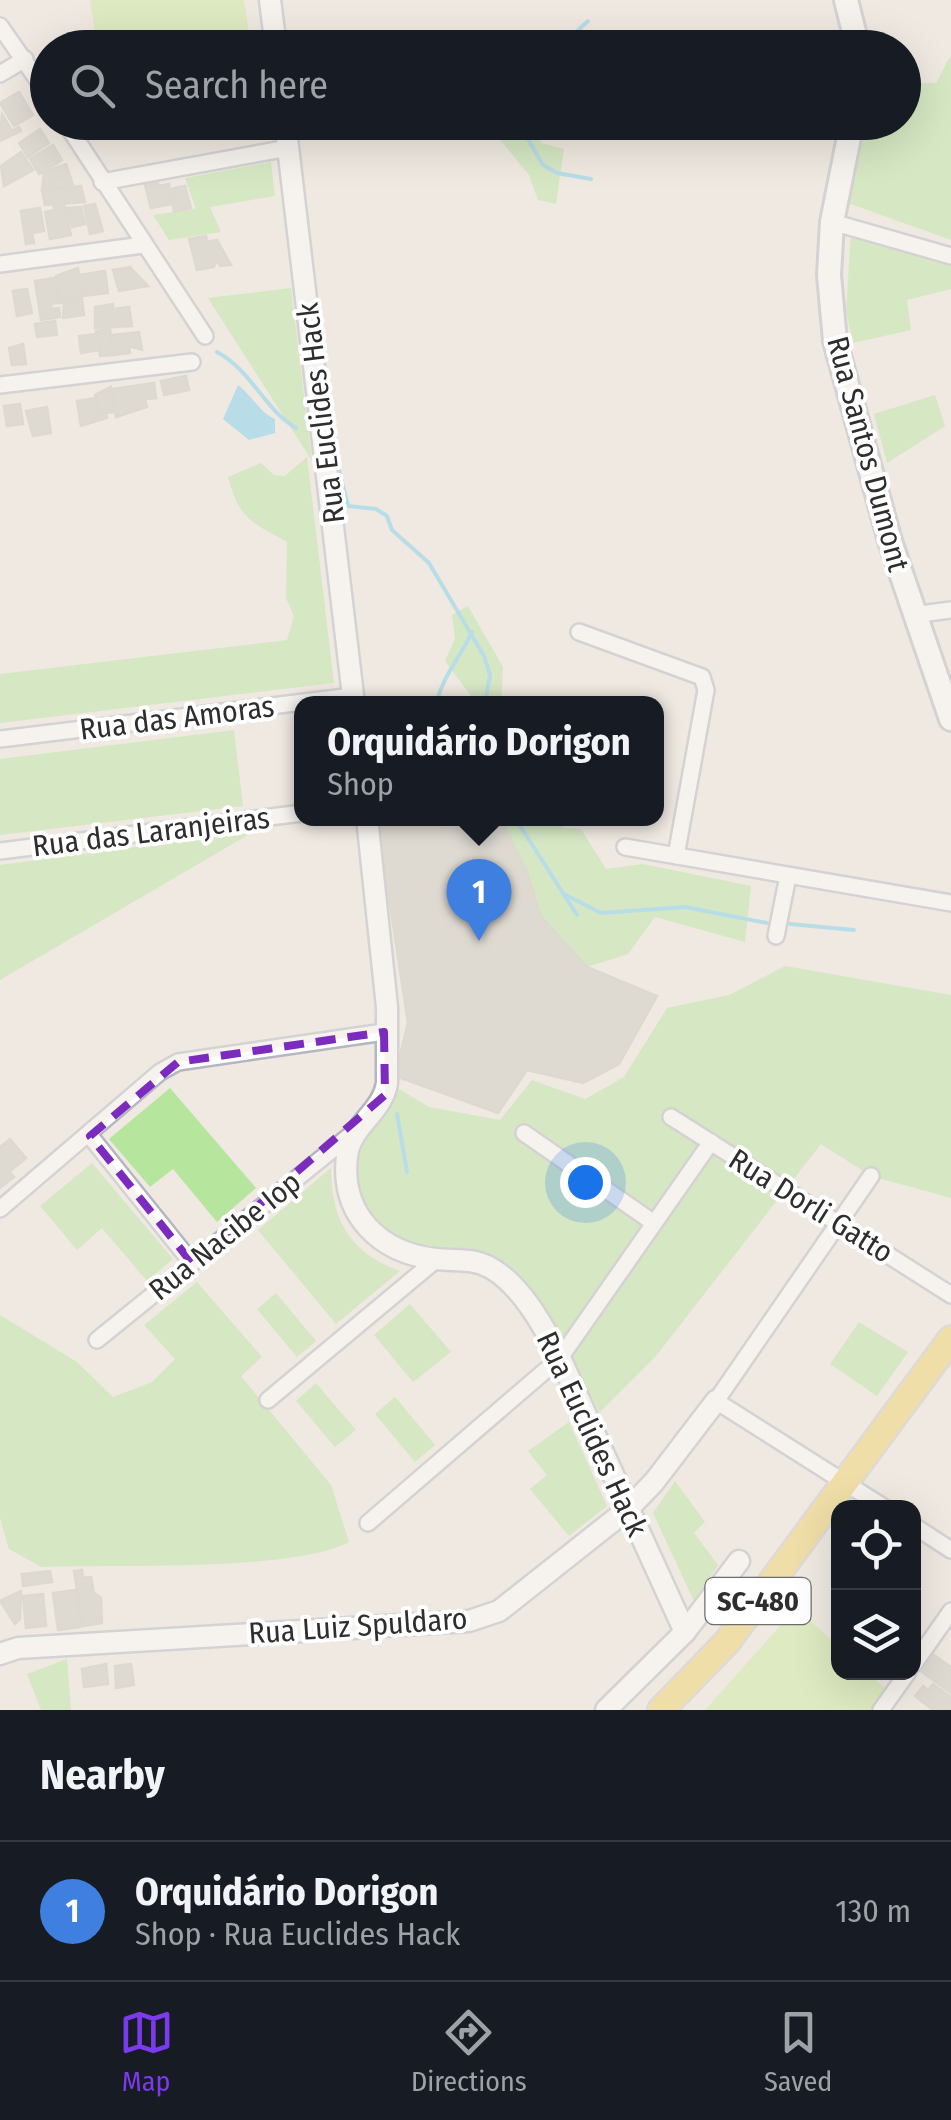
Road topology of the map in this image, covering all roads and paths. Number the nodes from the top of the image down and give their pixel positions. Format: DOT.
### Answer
graph roads {
  1 [pos="270,0"];
  2 [pos="846,0"];
  3 [pos="0,26"];
  4 [pos="274,30"];
  5 [pos="854,30"];
  6 [pos="25,59"];
  7 [pos="30,67"];
  8 [pos="0,74"];
  9 [pos="76,140"];
  10 [pos="287,140"];
  11 [pos="848,140"];
  12 [pos="288,148"];
  13 [pos="102,182"];
  14 [pos="832,222"];
  15 [pos="143,245"];
  16 [pos="951,256"];
  17 [pos="0,264"];
  18 [pos="205,336"];
  19 [pos="192,362"];
  20 [pos="0,385"];
  21 [pos="951,610"];
  22 [pos="914,615"];
  23 [pos="579,632"];
  24 [pos="354,696"];
  25 [pos="294,707"];
  26 [pos="951,719"];
  27 [pos="0,739"];
  28 [pos="294,814"];
  29 [pos="368,826"];
  30 [pos="625,847"];
  31 [pos="0,851"];
  32 [pos="676,856"];
  33 [pos="788,876"];
  34 [pos="951,902"];
  35 [pos="776,936"];
  36 [pos="384,1032"];
  37 [pos="671,1117"];
  38 [pos="352,1133"];
  39 [pos="524,1133"];
  40 [pos="90,1136"];
  41 [pos="711,1142"];
  42 [pos="871,1176"];
  43 [pos="0,1209"];
  44 [pos="654,1223"];
  45 [pos="840,1223"];
  46 [pos="437,1259"];
  47 [pos="192,1263"];
  48 [pos="951,1295"];
  49 [pos="951,1339"];
  50 [pos="96,1340"];
  51 [pos="560,1358"];
  52 [pos="268,1400"];
  53 [pos="716,1401"];
  54 [pos="847,1484"];
  55 [pos="872,1500"];
  56 [pos="628,1509"];
  57 [pos="368,1523"];
  58 [pos="921,1531"];
  59 [pos="951,1550"];
  60 [pos="739,1561"];
  61 [pos="951,1612"];
  62 [pos="685,1632"];
  63 [pos="0,1654"];
  64 [pos="921,1654"];
  65 [pos="902,1680"];
  66 [pos="606,1710"];
  67 [pos="661,1710"];
  68 [pos="881,1710"];
  1 -- 4 [label="street"];
  2 -- 5 [label="main road"];
  3 -- 6 [label="street"];
  6 -- 7 [label="street"];
  6 -- 8 [label="street"];
  9 -- 13 [label="street"];
  10 -- 12 [label="street, Rua Euclides Hack"];
  11 -- 14 [label="main road, Rua Santos Dumont"];
  12 -- 13 [label="street"];
  12 -- 24 [label="street, Rua Euclides Hack"];
  13 -- 15 [label="street"];
  14 -- 16 [label="street"];
  14 -- 22 [label="main road, Rua Santos Dumont"];
  15 -- 17 [label="street"];
  15 -- 18 [label="street"];
  19 -- 20 [label="street"];
  21 -- 22 [label="street"];
  22 -- 26 [label="main road, Rua Santos Dumont"];
  23 -- 32 [label="street"];
  25 -- 27 [label="street, Rua das Amoras"];
  28 -- 31 [label="street, Rua das Laranjeiras"];
  29 -- 36 [label="street"];
  30 -- 32 [label="street"];
  32 -- 33 [label="street"];
  33 -- 34 [label="street"];
  33 -- 35 [label="street"];
  36 -- 38 [label="street"];
  36 -- 40 [label="street"];
  37 -- 41 [label="street, Rua Dorli Gatto"];
  38 -- 46 [label="street, Rua Euclides Hack"];
  38 -- 47 [label="street, Rua Nacibe Iop"];
  39 -- 44 [label="street"];
  40 -- 43 [label="street"];
  40 -- 47 [label="street"];
  41 -- 44 [label="street"];
  41 -- 45 [label="street, Rua Dorli Gatto"];
  42 -- 45 [label="street, Rua Luiz Spuldaro"];
  44 -- 51 [label="street"];
  45 -- 48 [label="street, Rua Dorli Gatto"];
  45 -- 53 [label="street, Rua Luiz Spuldaro"];
  46 -- 51 [label="street, Rua Euclides Hack"];
  46 -- 52 [label="street"];
  47 -- 50 [label="street, Rua Nacibe Iop"];
  49 -- 54 [label="main road, SC-480"];
  51 -- 56 [label="street, Rua Euclides Hack"];
  51 -- 57 [label="street"];
  53 -- 54 [label="street"];
  53 -- 56 [label="street, Rua Luiz Spuldaro"];
  54 -- 55 [label="street"];
  54 -- 67 [label="main road, SC-480"];
  56 -- 62 [label="street, Rua Euclides Hack"];
  56 -- 63 [label="street, Rua Luiz Spuldaro"];
  58 -- 59 [label="street"];
  60 -- 62 [label="street"];
  61 -- 64 [label="street"];
  62 -- 66 [label="street"];
  65 -- 68 [label="street"];
}
